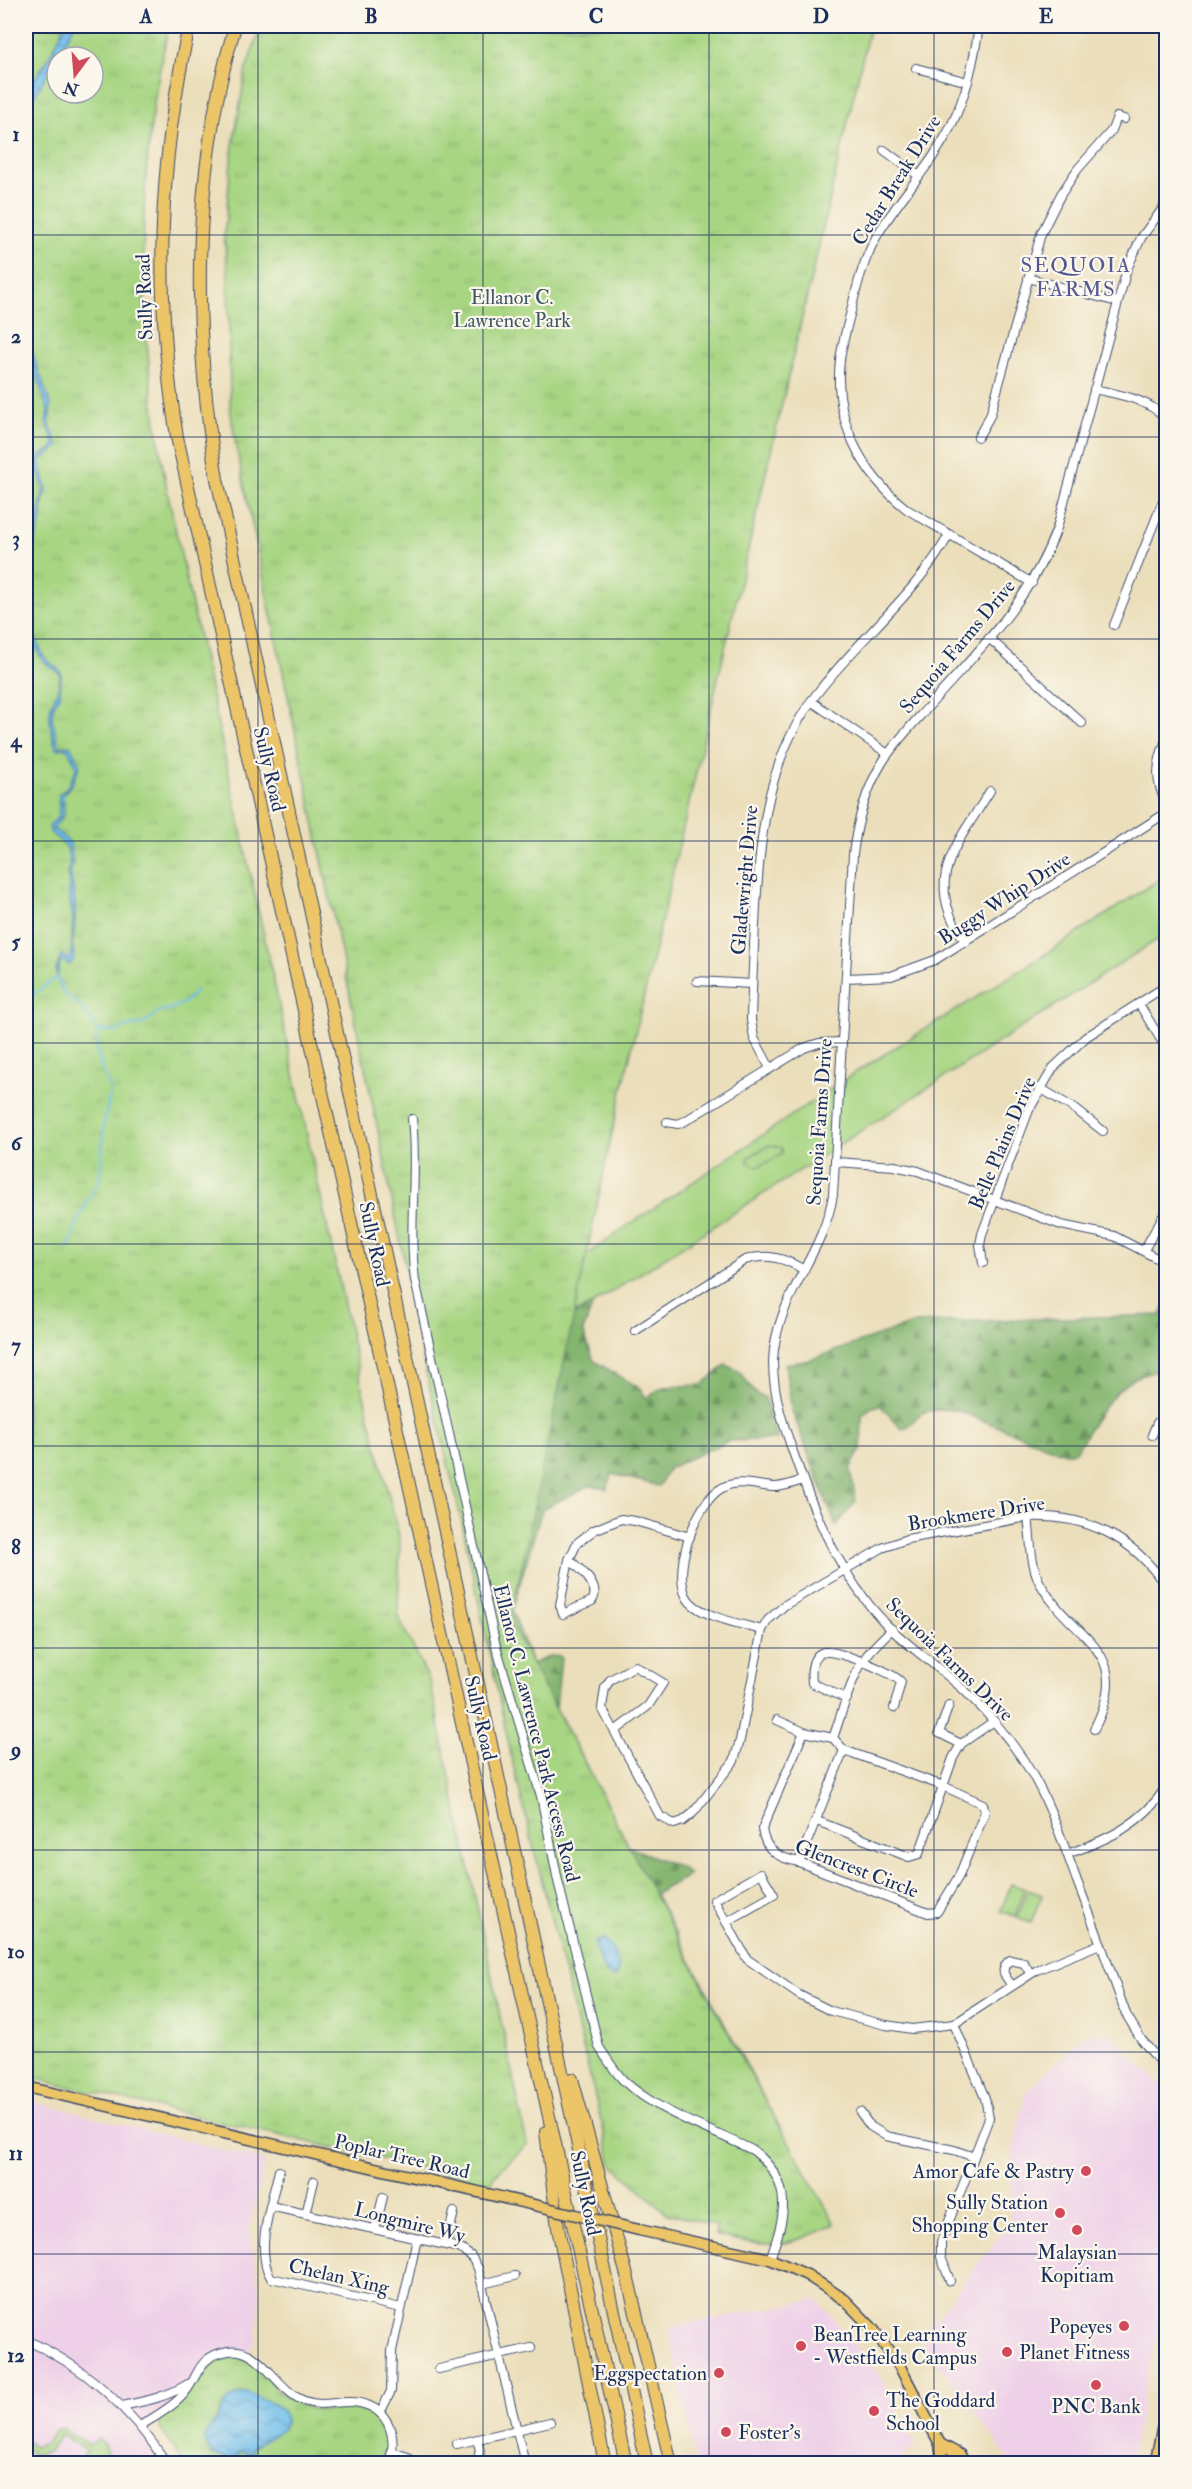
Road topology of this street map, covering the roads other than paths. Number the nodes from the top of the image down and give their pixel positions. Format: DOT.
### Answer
graph roads {
  1 [pos="189,26"];
  2 [pos="198,26"];
  3 [pos="235,26"];
  4 [pos="979,26"];
  5 [pos="916,68"];
  6 [pos="968,82"];
  7 [pos="172,118"];
  8 [pos="1121,118"];
  9 [pos="884,150"];
  10 [pos="919,176"];
  11 [pos="1167,204"];
  12 [pos="1028,278"];
  13 [pos="1117,302"];
  14 [pos="1094,389"];
  15 [pos="1167,419"];
  16 [pos="978,437"];
  17 [pos="1167,493"];
  18 [pos="949,535"];
  19 [pos="1032,583"];
  20 [pos="1114,625"];
  21 [pos="989,638"];
  22 [pos="811,701"];
  23 [pos="1082,723"];
  24 [pos="1167,741"];
  25 [pos="888,754"];
  26 [pos="990,791"];
  27 [pos="1167,802"];
  28 [pos="1167,813"];
  29 [pos="966,942"];
  30 [pos="847,978"];
  31 [pos="697,981"];
  32 [pos="752,984"];
  33 [pos="1167,986"];
  34 [pos="1139,1004"];
  35 [pos="842,1042"];
  36 [pos="1167,1048"];
  37 [pos="770,1068"];
  38 [pos="1040,1088"];
  39 [pos="412,1119"];
  40 [pos="667,1122"];
  41 [pos="1103,1131"];
  42 [pos="836,1162"];
  43 [pos="995,1200"];
  44 [pos="1167,1211"];
  45 [pos="1144,1250"];
  46 [pos="983,1263"];
  47 [pos="1167,1263"];
  48 [pos="804,1270"];
  49 [pos="635,1332"];
  50 [pos="1167,1414"];
  51 [pos="1152,1436"];
  52 [pos="803,1479"];
  53 [pos="1028,1517"];
  54 [pos="690,1537"];
  55 [pos="569,1560"];
  56 [pos="844,1569"];
  57 [pos="1167,1587"];
  58 [pos="892,1629"];
  59 [pos="762,1630"];
  60 [pos="863,1662"];
  61 [pos="847,1699"];
  62 [pos="949,1705"];
  63 [pos="894,1708"];
  64 [pos="777,1720"];
  65 [pos="994,1721"];
  66 [pos="1094,1729"];
  67 [pos="615,1731"];
  68 [pos="804,1732"];
  69 [pos="833,1738"];
  70 [pos="961,1744"];
  71 [pos="844,1750"];
  72 [pos="943,1786"];
  73 [pos="1167,1787"];
  74 [pos="817,1821"];
  75 [pos="1067,1854"];
  76 [pos="799,1862"];
  77 [pos="726,1922"];
  78 [pos="1101,1944"];
  79 [pos="538,1954"];
  80 [pos="1030,1974"];
  81 [pos="1012,1986"];
  82 [pos="527,2013"];
  83 [pos="954,2024"];
  84 [pos="1167,2069"];
  85 [pos="26,2087"];
  86 [pos="860,2112"];
  87 [pos="974,2157"];
  88 [pos="279,2171"];
  89 [pos="314,2181"];
  90 [pos="383,2197"];
  91 [pos="270,2206"];
  92 [pos="454,2212"];
  93 [pos="306,2214"];
  94 [pos="375,2229"];
  95 [pos="417,2239"];
  96 [pos="446,2245"];
  97 [pos="770,2259"];
  98 [pos="516,2276"];
  99 [pos="950,2281"];
  100 [pos="482,2284"];
  101 [pos="401,2308"];
  102 [pos="26,2340"];
  103 [pos="531,2348"];
  104 [pos="498,2356"];
  105 [pos="439,2369"];
  106 [pos="191,2382"];
  107 [pos="122,2406"];
  108 [pos="1167,2411"];
  109 [pos="380,2413"];
  110 [pos="550,2422"];
  111 [pos="140,2426"];
  112 [pos="517,2430"];
  113 [pos="477,2439"];
  114 [pos="457,2444"];
  115 [pos="940,2445"];
  116 [pos="392,2452"];
  117 [pos="477,2461"];
  118 [pos="167,2463"];
  119 [pos="388,2463"];
  120 [pos="414,2463"];
  121 [pos="525,2463"];
  122 [pos="605,2463"];
  123 [pos="626,2463"];
  124 [pos="648,2463"];
  125 [pos="672,2463"];
  126 [pos="943,2463"];
  127 [pos="965,2463"];
  128 [pos="1155,2463"];
  1 -- 7 [label="highway, Sully Road"];
  2 -- 7 [label="highway"];
  3 -- 79 [label="highway, Sully Road"];
  4 -- 6 [label="street, Cedar Break Drive"];
  5 -- 6 [label="street"];
  6 -- 10 [label="street, Cedar Break Drive"];
  7 -- 82 [label="highway, Sully Road"];
  8 -- 12 [label="street"];
  9 -- 10 [label="street"];
  10 -- 18 [label="street, Cedar Break Drive"];
  11 -- 13 [label="street, Sequoia Farms Drive"];
  12 -- 13 [label="street"];
  12 -- 16 [label="street"];
  13 -- 14 [label="street, Sequoia Farms Drive"];
  14 -- 15 [label="street"];
  14 -- 19 [label="street, Sequoia Farms Drive"];
  17 -- 20 [label="street"];
  18 -- 19 [label="street, Cedar Break Drive"];
  18 -- 22 [label="street, Gladewright Drive"];
  19 -- 21 [label="street, Sequoia Farms Drive"];
  21 -- 23 [label="street"];
  21 -- 25 [label="street, Sequoia Farms Drive"];
  22 -- 25 [label="street"];
  22 -- 32 [label="street, Gladewright Drive"];
  24 -- 27 [label="street"];
  25 -- 30 [label="street, Sequoia Farms Drive"];
  26 -- 29 [label="street"];
  28 -- 29 [label="street, Buggy Whip Drive"];
  29 -- 30 [label="street, Buggy Whip Drive"];
  30 -- 35 [label="street, Sequoia Farms Drive"];
  31 -- 32 [label="street"];
  32 -- 37 [label="street, Gladewright Drive"];
  33 -- 34 [label="street, Belle Plains Drive"];
  34 -- 36 [label="street"];
  34 -- 38 [label="street, Belle Plains Drive"];
  35 -- 37 [label="street"];
  35 -- 42 [label="street, Sequoia Farms Drive"];
  37 -- 40 [label="street"];
  38 -- 41 [label="street"];
  38 -- 43 [label="street, Belle Plains Drive"];
  39 -- 97 [label="street, Ellanor C. Lawrence Park Access Road"];
  42 -- 43 [label="street"];
  42 -- 48 [label="street, Sequoia Farms Drive"];
  43 -- 45 [label="street"];
  43 -- 46 [label="street, Belle Plains Drive"];
  44 -- 45 [label="street"];
  45 -- 47 [label="street"];
  48 -- 49 [label="street"];
  48 -- 52 [label="street, Sequoia Farms Drive"];
  50 -- 51 [label="street"];
  52 -- 54 [label="street"];
  52 -- 56 [label="street, Sequoia Farms Drive"];
  53 -- 56 [label="street, Brookmere Drive"];
  53 -- 57 [label="street, Brookmere Drive"];
  53 -- 66 [label="street"];
  54 -- 55 [label="street"];
  54 -- 59 [label="street"];
  55 -- 55 [label="street"];
  56 -- 58 [label="street, Sequoia Farms Drive"];
  56 -- 59 [label="street, Brookmere Drive"];
  58 -- 60 [label="street"];
  58 -- 65 [label="street, Sequoia Farms Drive"];
  59 -- 67 [label="street"];
  60 -- 61 [label="street"];
  60 -- 61 [label="street"];
  60 -- 63 [label="street"];
  61 -- 69 [label="street"];
  62 -- 70 [label="street"];
  64 -- 68 [label="street"];
  65 -- 70 [label="street"];
  65 -- 75 [label="street, Sequoia Farms Drive"];
  67 -- 67 [label="street"];
  68 -- 69 [label="street"];
  68 -- 76 [label="street, Glencrest Circle"];
  69 -- 71 [label="street"];
  70 -- 72 [label="street"];
  71 -- 72 [label="street, Glencrest Circle"];
  71 -- 74 [label="street"];
  72 -- 74 [label="street"];
  72 -- 76 [label="street, Glencrest Circle"];
  73 -- 75 [label="street"];
  74 -- 76 [label="street"];
  75 -- 78 [label="street, Sequoia Farms Drive"];
  77 -- 77 [label="street"];
  77 -- 83 [label="street"];
  78 -- 80 [label="street"];
  78 -- 84 [label="street, Sequoia Farms Drive"];
  79 -- 124 [label="highway, Sully Road"];
  79 -- 125 [label="highway"];
  80 -- 81 [label="street"];
  80 -- 81 [label="street"];
  81 -- 83 [label="street"];
  82 -- 122 [label="highway"];
  82 -- 123 [label="highway, Sully Road"];
  83 -- 87 [label="street"];
  85 -- 97 [label="main road, Poplar Tree Road, bridge"];
  86 -- 87 [label="street"];
  87 -- 99 [label="street"];
  88 -- 91 [label="street, Chelan Xing"];
  89 -- 93 [label="street"];
  90 -- 94 [label="street"];
  91 -- 93 [label="street, Longmire Wy"];
  91 -- 101 [label="street, Chelan Xing"];
  92 -- 96 [label="street"];
  93 -- 94 [label="street, Longmire Wy"];
  94 -- 95 [label="street, Longmire Wy"];
  95 -- 96 [label="street, Longmire Wy"];
  95 -- 101 [label="street"];
  96 -- 100 [label="street, Longmire Wy"];
  97 -- 115 [label="main road, Poplar Tree Road"];
  98 -- 100 [label="street"];
  100 -- 104 [label="street, Longmire Wy"];
  101 -- 109 [label="street"];
  102 -- 107 [label="street"];
  103 -- 104 [label="street"];
  104 -- 105 [label="street"];
  104 -- 112 [label="street, Longmire Wy"];
  106 -- 107 [label="street"];
  106 -- 109 [label="street"];
  106 -- 111 [label="street"];
  107 -- 111 [label="street"];
  108 -- 128 [label="main road"];
  109 -- 116 [label="street"];
  110 -- 112 [label="street"];
  111 -- 118 [label="street"];
  112 -- 113 [label="street"];
  112 -- 121 [label="street, Longmire Wy"];
  113 -- 114 [label="street"];
  113 -- 117 [label="street"];
  115 -- 126 [label="main road"];
  115 -- 127 [label="main road"];
  116 -- 119 [label="street"];
  116 -- 120 [label="street"];
}
